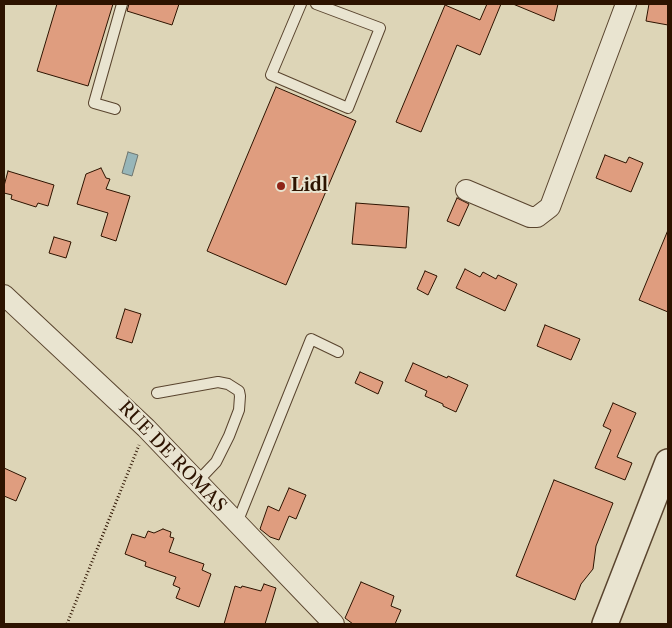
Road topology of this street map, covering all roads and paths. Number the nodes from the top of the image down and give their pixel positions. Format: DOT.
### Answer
graph roads {
  1 [pos="122,4"];
  2 [pos="301,4"];
  3 [pos="316,4"];
  4 [pos="626,4"];
  5 [pos="115,109"];
  6 [pos="466,190"];
  7 [pos="4,295"];
  8 [pos="338,352"];
  9 [pos="157,393"];
  10 [pos="146,428"];
  11 [pos="668,462"];
  12 [pos="197,482"];
  13 [pos="236,523"];
  14 [pos="67,624"];
  15 [pos="334,624"];
  16 [pos="605,624"];
  1 -- 5 [label="lane"];
  2 -- 3 [label="lane"];
  4 -- 6 [label="street"];
  7 -- 10 [label="street, RUE DE ROMAS"];
  8 -- 13 [label="lane"];
  9 -- 12 [label="lane"];
  10 -- 12 [label="street, RUE DE ROMAS"];
  10 -- 14 [label="path"];
  11 -- 16 [label="street"];
  12 -- 13 [label="street, RUE DE ROMAS"];
  13 -- 15 [label="street, RUE DE ROMAS"];
}
